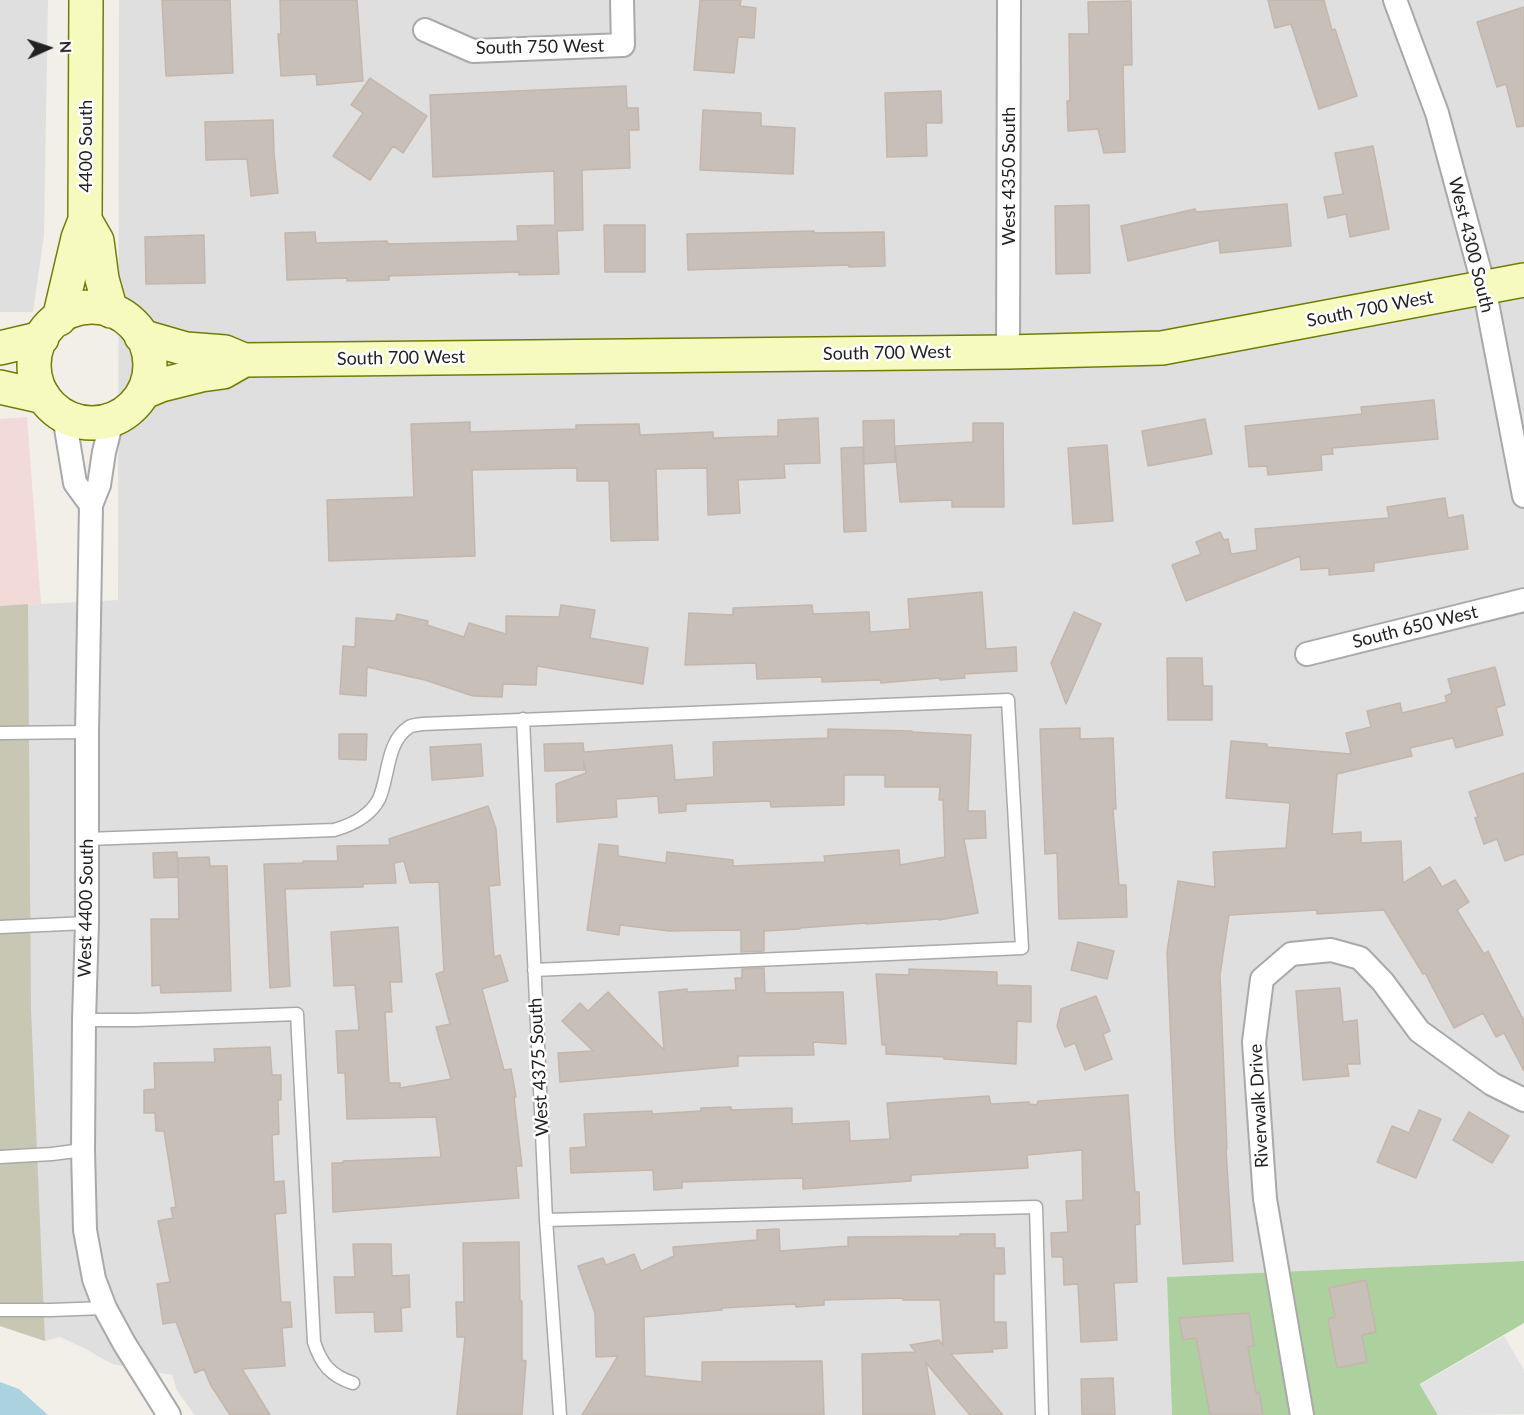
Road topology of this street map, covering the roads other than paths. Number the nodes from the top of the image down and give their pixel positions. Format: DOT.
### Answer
graph roads {
  1 [pos="86,0"];
  2 [pos="622,0"];
  3 [pos="1009,0"];
  4 [pos="1395,0"];
  5 [pos="425,30"];
  6 [pos="85,220"];
  7 [pos="1524,280"];
  8 [pos="1484,288"];
  9 [pos="111,311"];
  10 [pos="50,328"];
  11 [pos="141,336"];
  12 [pos="0,348"];
  13 [pos="1008,352"];
  14 [pos="244,360"];
  15 [pos="0,387"];
  16 [pos="144,392"];
  17 [pos="54,407"];
  18 [pos="112,420"];
  19 [pos="1524,496"];
  20 [pos="91,505"];
  21 [pos="1524,600"];
  22 [pos="1307,654"];
  23 [pos="523,719"];
  24 [pos="87,732"];
  25 [pos="0,733"];
  26 [pos="87,839"];
  27 [pos="87,923"];
  28 [pos="0,927"];
  29 [pos="534,970"];
  30 [pos="84,1020"];
  31 [pos="1524,1100"];
  32 [pos="83,1150"];
  33 [pos="0,1157"];
  34 [pos="546,1221"];
  35 [pos="105,1308"];
  36 [pos="0,1310"];
  37 [pos="353,1383"];
  38 [pos="170,1415"];
  39 [pos="560,1415"];
  40 [pos="1042,1415"];
  41 [pos="1302,1415"];
  1 -- 6 [label="street, 4400 South"];
  2 -- 5 [label="street, South 750 West"];
  3 -- 13 [label="street, West 4350 South"];
  4 -- 8 [label="street, West 4300 South"];
  6 -- 9 [label="street"];
  6 -- 10 [label="street"];
  7 -- 8 [label="street, South 700 West"];
  8 -- 13 [label="street, South 700 West"];
  8 -- 19 [label="street, West 4300 South"];
  9 -- 10 [label="street"];
  9 -- 11 [label="street"];
  10 -- 12 [label="street"];
  10 -- 17 [label="street"];
  11 -- 14 [label="street, South 700 West"];
  11 -- 16 [label="street"];
  13 -- 14 [label="street, South 700 West"];
  14 -- 16 [label="street, South 700 West"];
  15 -- 17 [label="street"];
  16 -- 18 [label="street"];
  17 -- 18 [label="street"];
  17 -- 20 [label="street"];
  18 -- 20 [label="street, West 4400 South"];
  20 -- 24 [label="street, West 4400 South"];
  21 -- 22 [label="street, South 650 West"];
  23 -- 26 [label="lane"];
  23 -- 29 [label="lane, West 4375 South"];
  23 -- 29 [label="lane"];
  24 -- 25 [label="lane"];
  24 -- 26 [label="street, West 4400 South"];
  26 -- 27 [label="street, West 4400 South"];
  27 -- 28 [label="lane"];
  27 -- 30 [label="street, West 4400 South"];
  29 -- 34 [label="lane, West 4375 South"];
  30 -- 32 [label="street, West 4400 South"];
  30 -- 37 [label="lane"];
  31 -- 41 [label="street, Riverwalk Drive"];
  32 -- 33 [label="lane"];
  32 -- 35 [label="street, West 4400 South"];
  34 -- 39 [label="lane, West 4375 South"];
  34 -- 40 [label="lane"];
  35 -- 36 [label="lane"];
  35 -- 38 [label="street, West 4400 South"];
}
